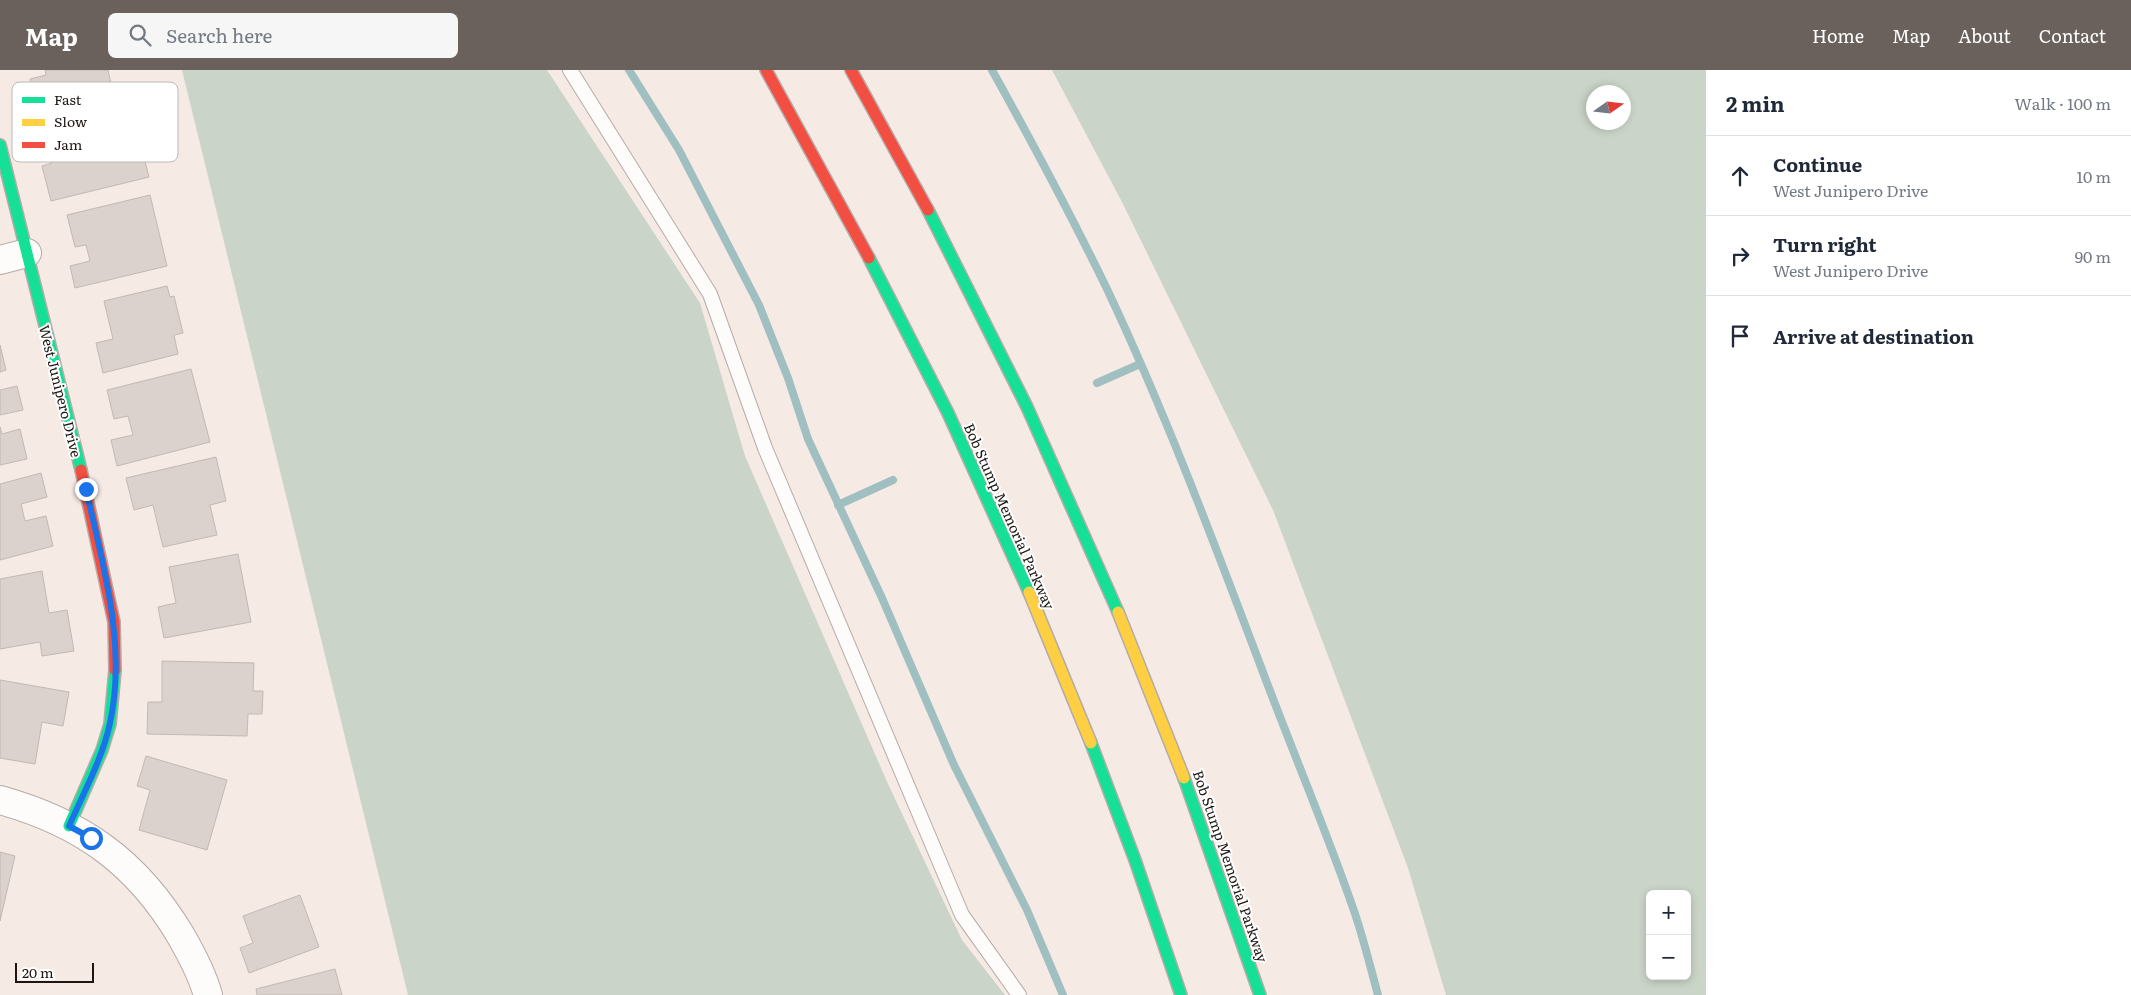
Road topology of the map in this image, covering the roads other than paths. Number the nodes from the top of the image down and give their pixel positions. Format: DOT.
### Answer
graph roads {
  1 [pos="570,70"];
  2 [pos="766,70"];
  3 [pos="851,70"];
  4 [pos="0,145"];
  5 [pos="27,253"];
  6 [pos="0,260"];
  7 [pos="0,800"];
  8 [pos="69,826"];
  9 [pos="208,995"];
  10 [pos="1019,995"];
  11 [pos="1181,995"];
  12 [pos="1260,995"];
  1 -- 10 [label="lane"];
  2 -- 11 [label="main road, Bob Stump Memorial Parkway"];
  3 -- 12 [label="main road, Bob Stump Memorial Parkway"];
  4 -- 5 [label="main road, West Junipero Drive"];
  5 -- 6 [label="street"];
  5 -- 8 [label="main road, West Junipero Drive"];
  7 -- 8 [label="street"];
  8 -- 9 [label="street"];
}
